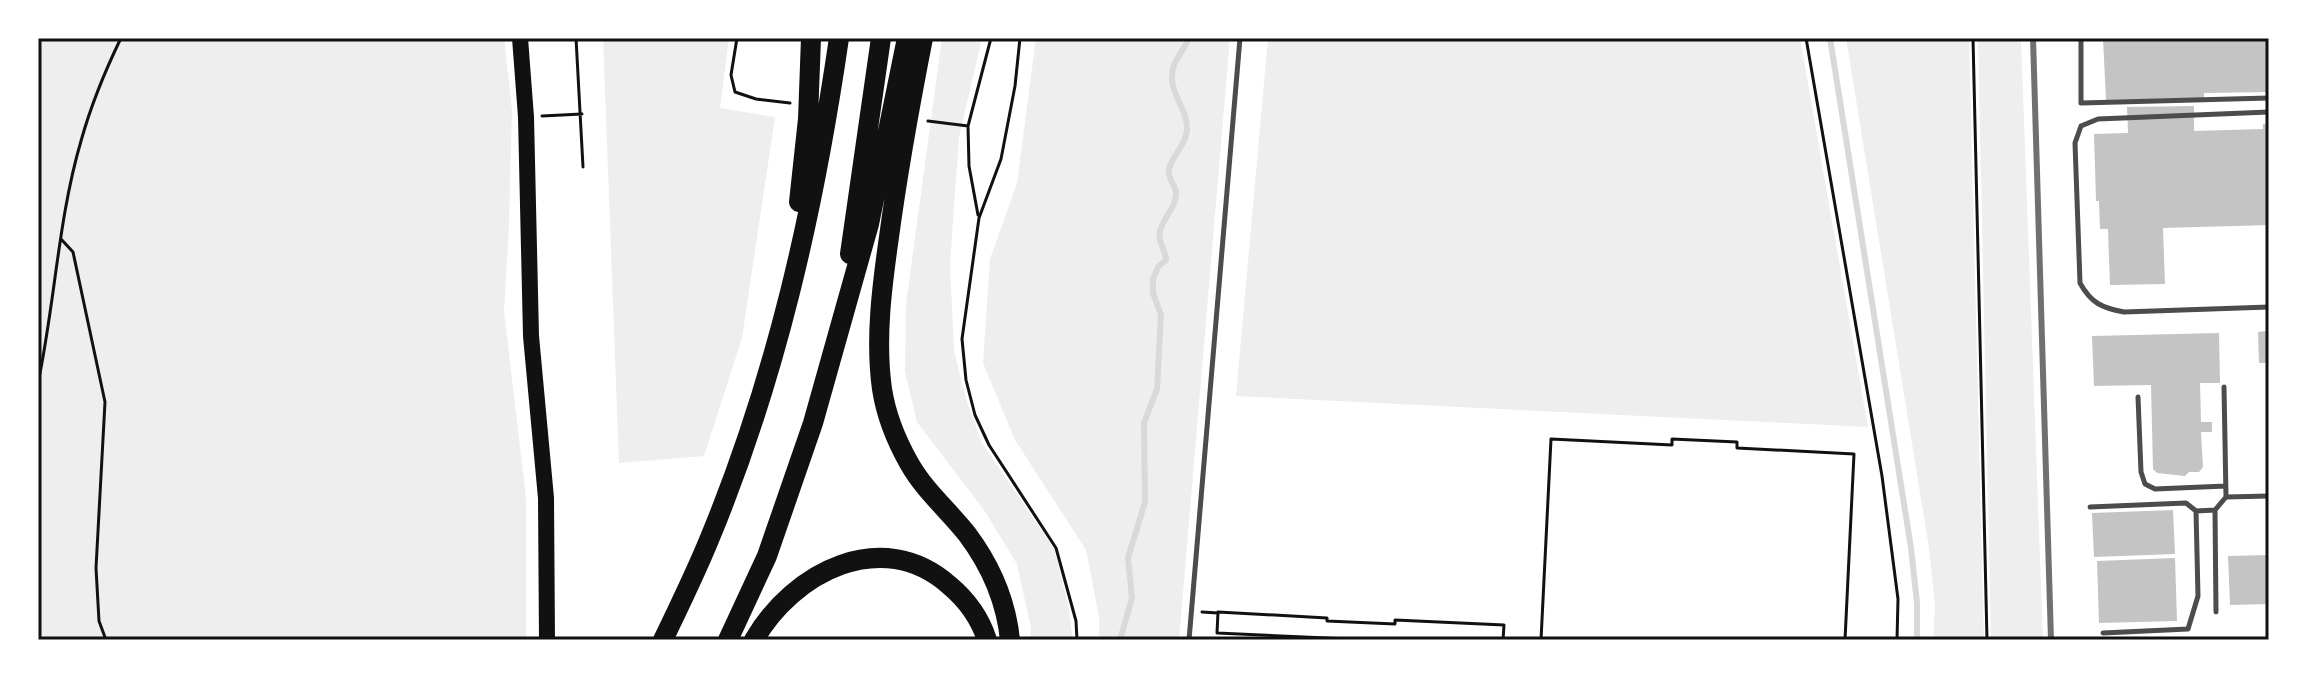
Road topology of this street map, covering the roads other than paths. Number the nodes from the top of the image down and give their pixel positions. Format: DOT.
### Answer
graph roads {
  1 [pos="520,38"];
  2 [pos="811,38"];
  3 [pos="839,38"];
  4 [pos="881,38"];
  5 [pos="907,38"];
  6 [pos="923,38"];
  7 [pos="1240,38"];
  8 [pos="2081,38"];
  9 [pos="2269,98"];
  10 [pos="2269,112"];
  11 [pos="789,301"];
  12 [pos="2269,307"];
  13 [pos="838,333"];
  14 [pos="2224,387"];
  15 [pos="2138,397"];
  16 [pos="2226,486"];
  17 [pos="2269,496"];
  18 [pos="2226,497"];
  19 [pos="2090,507"];
  20 [pos="2215,510"];
  21 [pos="2196,511"];
  22 [pos="2216,612"];
  23 [pos="2103,633"];
  24 [pos="547,640"];
  25 [pos="663,640"];
  26 [pos="728,640"];
  27 [pos="754,640"];
  28 [pos="987,640"];
  29 [pos="1010,640"];
  30 [pos="1189,640"];
  1 -- 24 [label="main road"];
  2 -- 11 [label="highway"];
  3 -- 11 [label="highway"];
  4 -- 13 [label="highway"];
  5 -- 13 [label="highway"];
  6 -- 29 [label="highway"];
  7 -- 30 [label="lane"];
  8 -- 9 [label="lane"];
  10 -- 12 [label="lane"];
  11 -- 25 [label="highway"];
  13 -- 26 [label="highway"];
  14 -- 16 [label="lane"];
  15 -- 16 [label="lane"];
  16 -- 18 [label="lane"];
  17 -- 18 [label="lane"];
  18 -- 20 [label="lane"];
  19 -- 21 [label="lane"];
  20 -- 21 [label="lane"];
  20 -- 22 [label="lane"];
  21 -- 23 [label="lane"];
  27 -- 28 [label="highway"];
}
